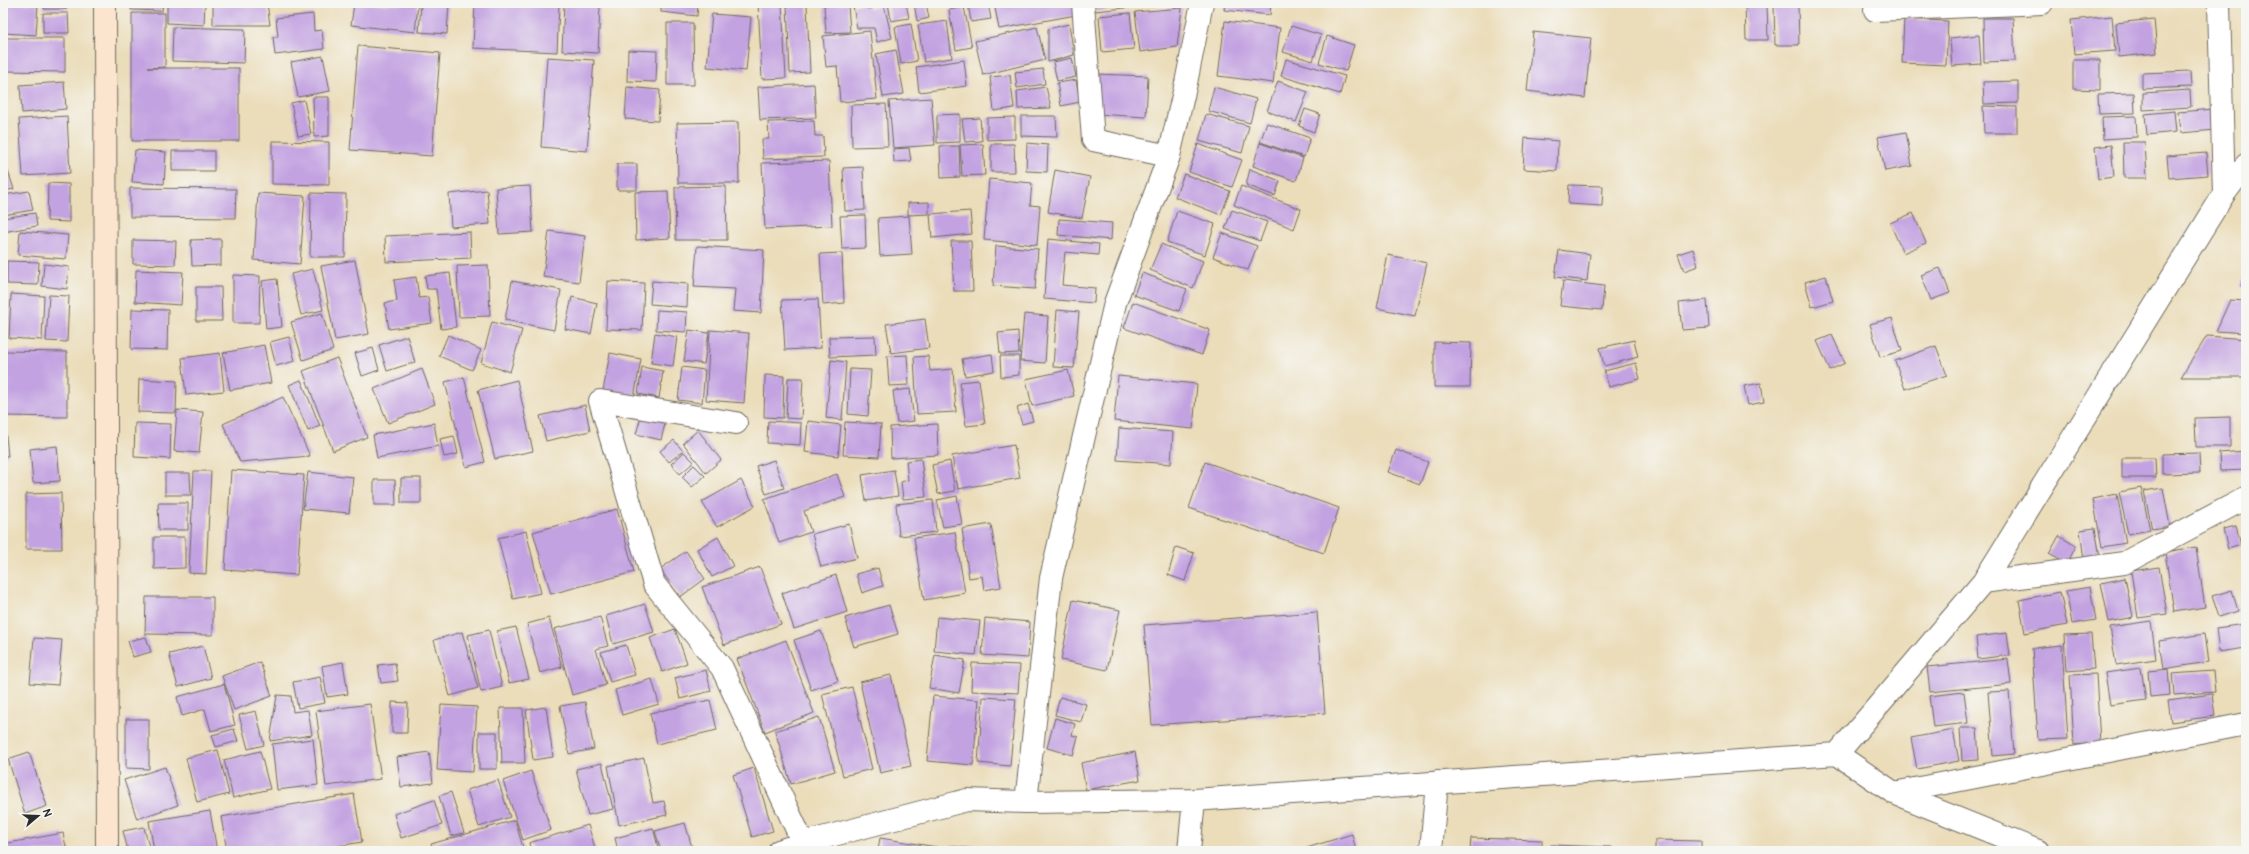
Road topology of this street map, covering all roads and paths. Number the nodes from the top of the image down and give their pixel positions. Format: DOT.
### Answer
graph roads {
  1 [pos="105,3"];
  2 [pos="1083,3"];
  3 [pos="1202,3"];
  4 [pos="1876,3"];
  5 [pos="2042,3"];
  6 [pos="2220,3"];
  7 [pos="1169,156"];
  8 [pos="2246,165"];
  9 [pos="2224,194"];
  10 [pos="736,423"];
  11 [pos="2246,498"];
  12 [pos="1983,582"];
  13 [pos="2246,724"];
  14 [pos="1837,754"];
  15 [pos="1437,782"];
  16 [pos="1894,792"];
  17 [pos="1194,800"];
  18 [pos="1026,802"];
  19 [pos="803,843"];
  20 [pos="107,851"];
  21 [pos="778,851"];
  22 [pos="1189,851"];
  23 [pos="1431,851"];
  24 [pos="2038,851"];
  1 -- 20 [label="main road"];
  2 -- 7 [label="street"];
  3 -- 7 [label="street"];
  4 -- 5 [label="street"];
  6 -- 9 [label="street"];
  7 -- 18 [label="street"];
  8 -- 9 [label="street"];
  9 -- 12 [label="street"];
  10 -- 19 [label="street"];
  11 -- 12 [label="street"];
  12 -- 14 [label="street"];
  13 -- 16 [label="street"];
  14 -- 15 [label="street"];
  14 -- 16 [label="street"];
  15 -- 17 [label="street"];
  15 -- 23 [label="street"];
  16 -- 24 [label="street"];
  17 -- 18 [label="street"];
  17 -- 22 [label="street"];
  18 -- 19 [label="street"];
  19 -- 21 [label="street"];
}
